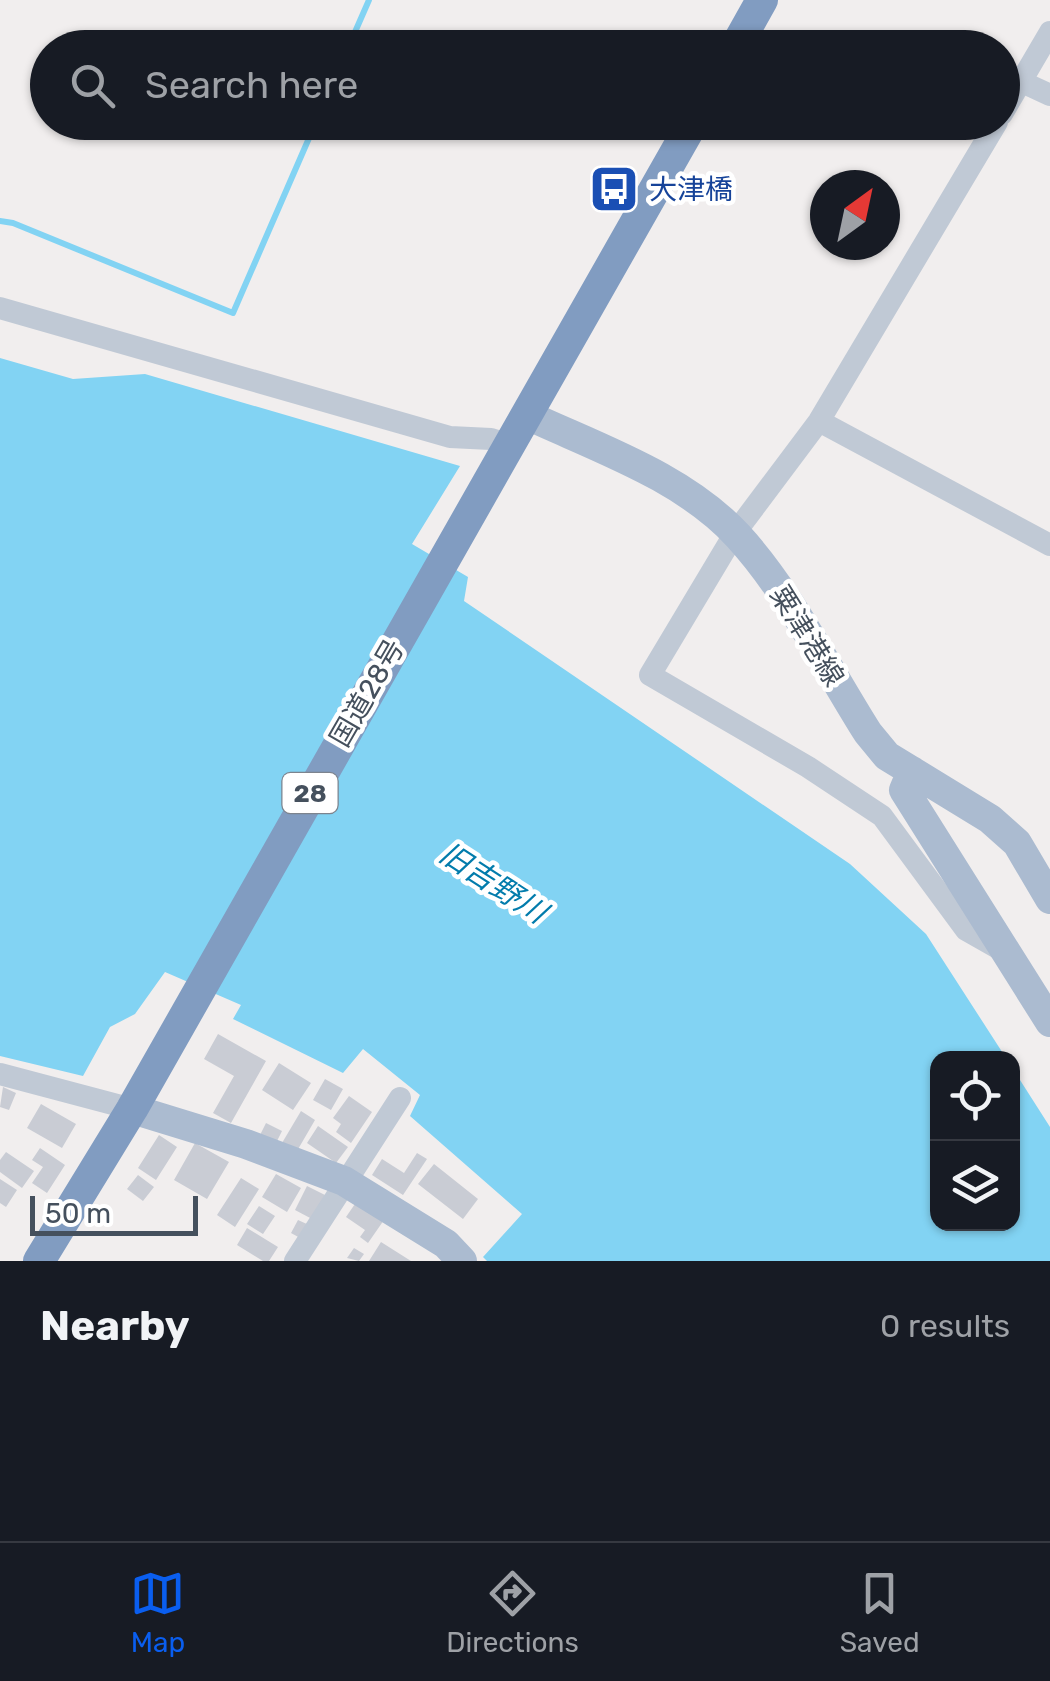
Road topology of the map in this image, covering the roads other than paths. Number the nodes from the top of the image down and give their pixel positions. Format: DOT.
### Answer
graph roads {
  1 [pos="762,0"];
  2 [pos="745,30"];
  3 [pos="1050,32"];
  4 [pos="1022,82"];
  5 [pos="1020,85"];
  6 [pos="1050,95"];
  7 [pos="683,140"];
  8 [pos="986,140"];
  9 [pos="0,308"];
  10 [pos="527,415"];
  11 [pos="819,421"];
  12 [pos="510,445"];
  13 [pos="736,533"];
  14 [pos="1050,544"];
  15 [pos="912,771"];
  16 [pos="1050,898"];
  17 [pos="1004,951"];
  18 [pos="1050,1022"];
  19 [pos="0,1074"];
  20 [pos="400,1098"];
  21 [pos="132,1108"];
  22 [pos="344,1181"];
  23 [pos="39,1261"];
  24 [pos="295,1261"];
  25 [pos="462,1261"];
  1 -- 2 [label="highway"];
  3 -- 4 [label="street"];
  4 -- 5 [label="street"];
  4 -- 6 [label="street"];
  7 -- 10 [label="highway, 国道28号 / 28"];
  8 -- 11 [label="street"];
  9 -- 12 [label="street"];
  10 -- 12 [label="highway, 国道28号 / 28"];
  10 -- 13 [label="main road, 粟津港線"];
  11 -- 13 [label="street"];
  11 -- 14 [label="street"];
  12 -- 21 [label="highway, 国道28号 / 28"];
  13 -- 15 [label="main road, 粟津港線"];
  13 -- 17 [label="street"];
  15 -- 16 [label="main road, 粟津港線"];
  15 -- 17 [label="main road"];
  17 -- 18 [label="main road"];
  19 -- 21 [label="street"];
  20 -- 22 [label="street"];
  21 -- 22 [label="main road"];
  21 -- 23 [label="highway, 国道28号 / 28"];
  22 -- 24 [label="street"];
  22 -- 25 [label="main road"];
}
